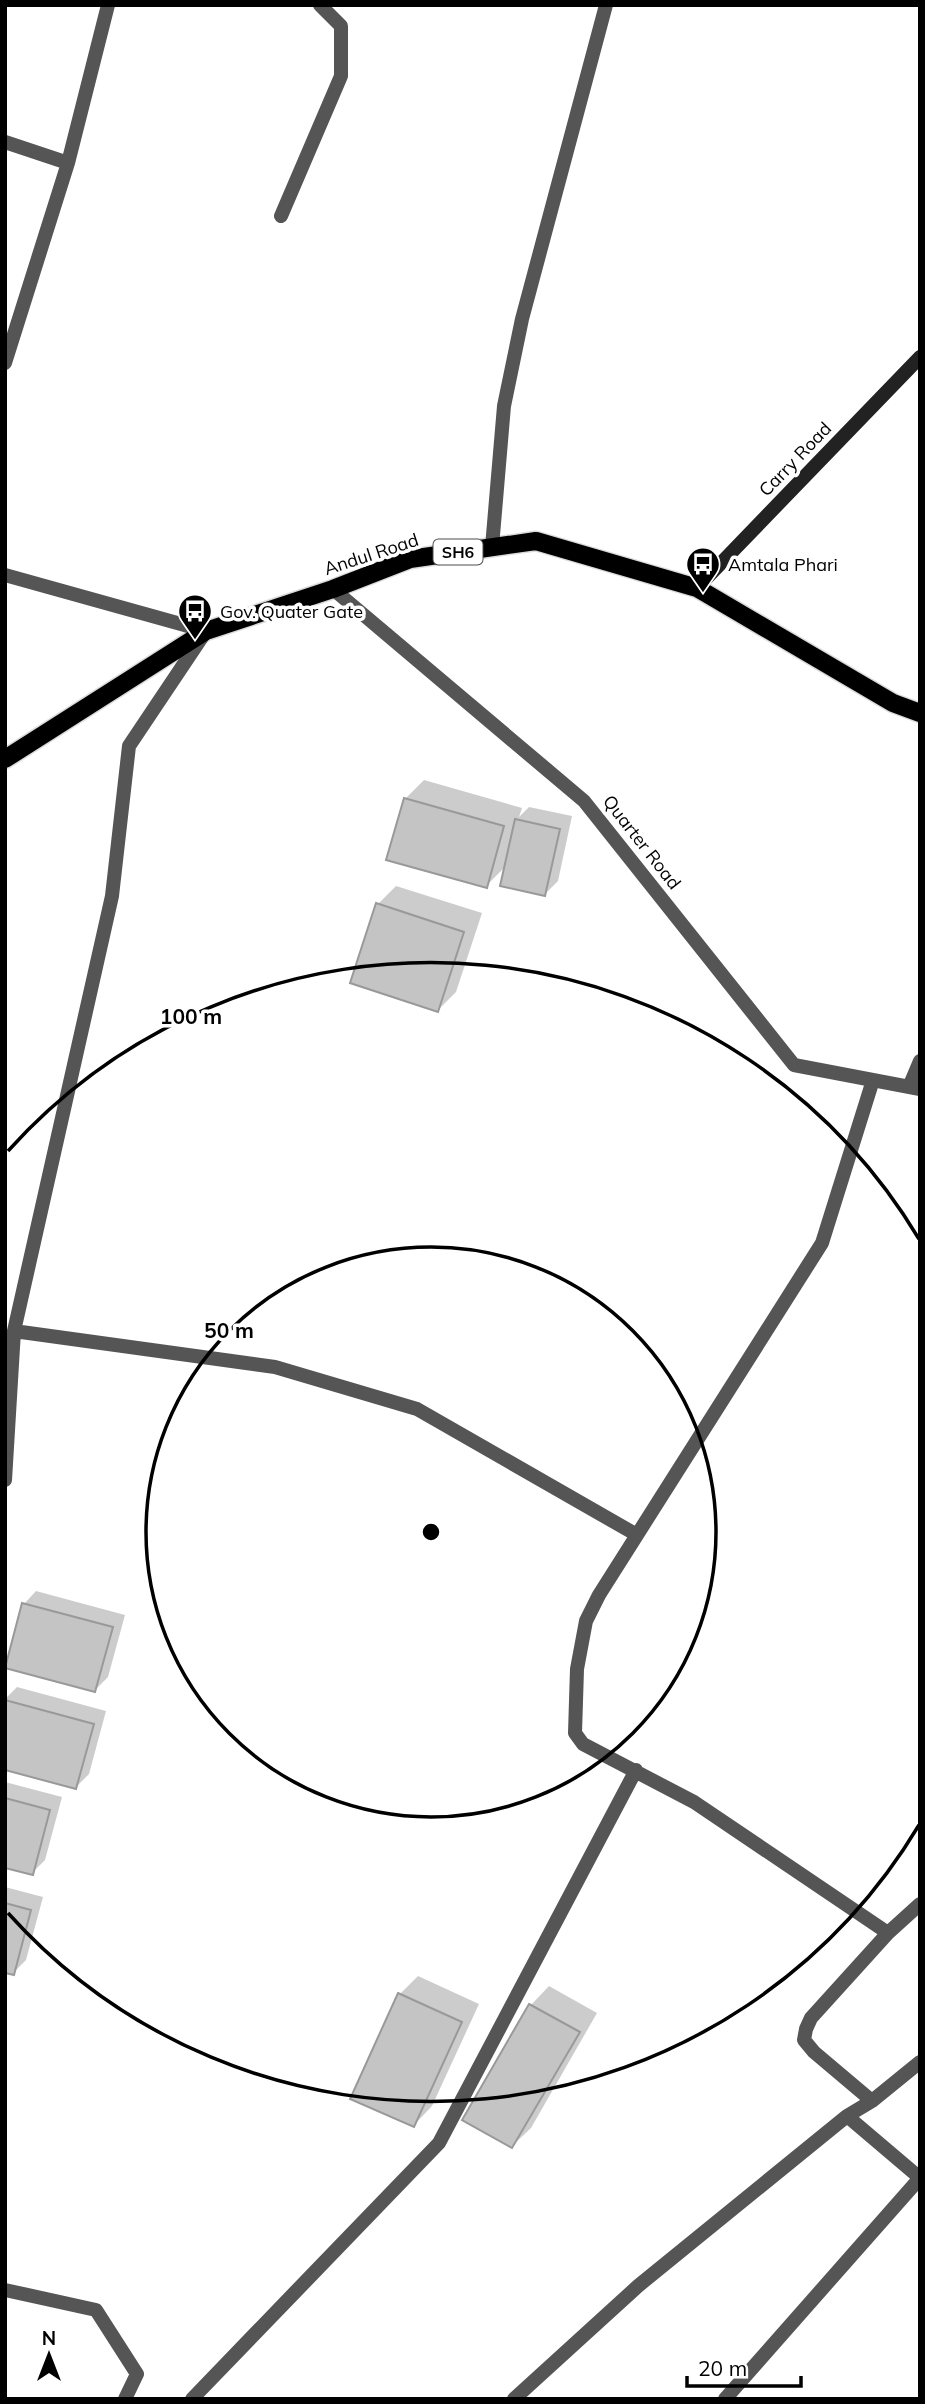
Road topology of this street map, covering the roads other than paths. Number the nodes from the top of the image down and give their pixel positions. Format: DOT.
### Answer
graph roads {
  1 [pos="108,5"];
  2 [pos="320,5"];
  3 [pos="606,5"];
  4 [pos="5,142"];
  5 [pos="68,163"];
  6 [pos="281,216"];
  7 [pos="920,357"];
  8 [pos="5,363"];
  9 [pos="492,547"];
  10 [pos="5,576"];
  11 [pos="697,588"];
  12 [pos="333,589"];
  13 [pos="206,631"];
  14 [pos="920,713"];
  15 [pos="5,759"];
  16 [pos="920,1061"];
  17 [pos="873,1080"];
  18 [pos="914,1088"];
  19 [pos="14,1331"];
  20 [pos="5,1480"];
  21 [pos="637,1535"];
  22 [pos="636,1770"];
  23 [pos="920,1904"];
  24 [pos="888,1933"];
  25 [pos="920,2062"];
  26 [pos="872,2101"];
  27 [pos="847,2116"];
  28 [pos="5,2290"];
  29 [pos="125,2399"];
  30 [pos="192,2399"];
  31 [pos="514,2399"];
  32 [pos="725,2399"];
  1 -- 5 [label="street"];
  2 -- 6 [label="street"];
  3 -- 9 [label="street"];
  4 -- 5 [label="street"];
  5 -- 8 [label="street"];
  7 -- 11 [label="main road, Carry Road"];
  9 -- 11 [label="main road, Andul Road / SH6"];
  9 -- 12 [label="main road, Andul Road / SH6"];
  10 -- 13 [label="street"];
  11 -- 14 [label="main road, Andul Road / SH6"];
  12 -- 13 [label="main road, Andul Road / SH6"];
  12 -- 17 [label="street, Quarter Road"];
  13 -- 15 [label="main road, Andul Road / SH6"];
  13 -- 19 [label="street"];
  16 -- 18 [label="street"];
  17 -- 18 [label="street, Quarter Road"];
  17 -- 21 [label="street"];
  19 -- 20 [label="street"];
  19 -- 21 [label="street"];
  21 -- 22 [label="street"];
  22 -- 24 [label="street"];
  22 -- 30 [label="street"];
  23 -- 24 [label="street"];
  24 -- 26 [label="street"];
  25 -- 26 [label="street"];
  26 -- 27 [label="street"];
  27 -- 31 [label="street"];
  27 -- 32 [label="street"];
  28 -- 29 [label="street"];
}
